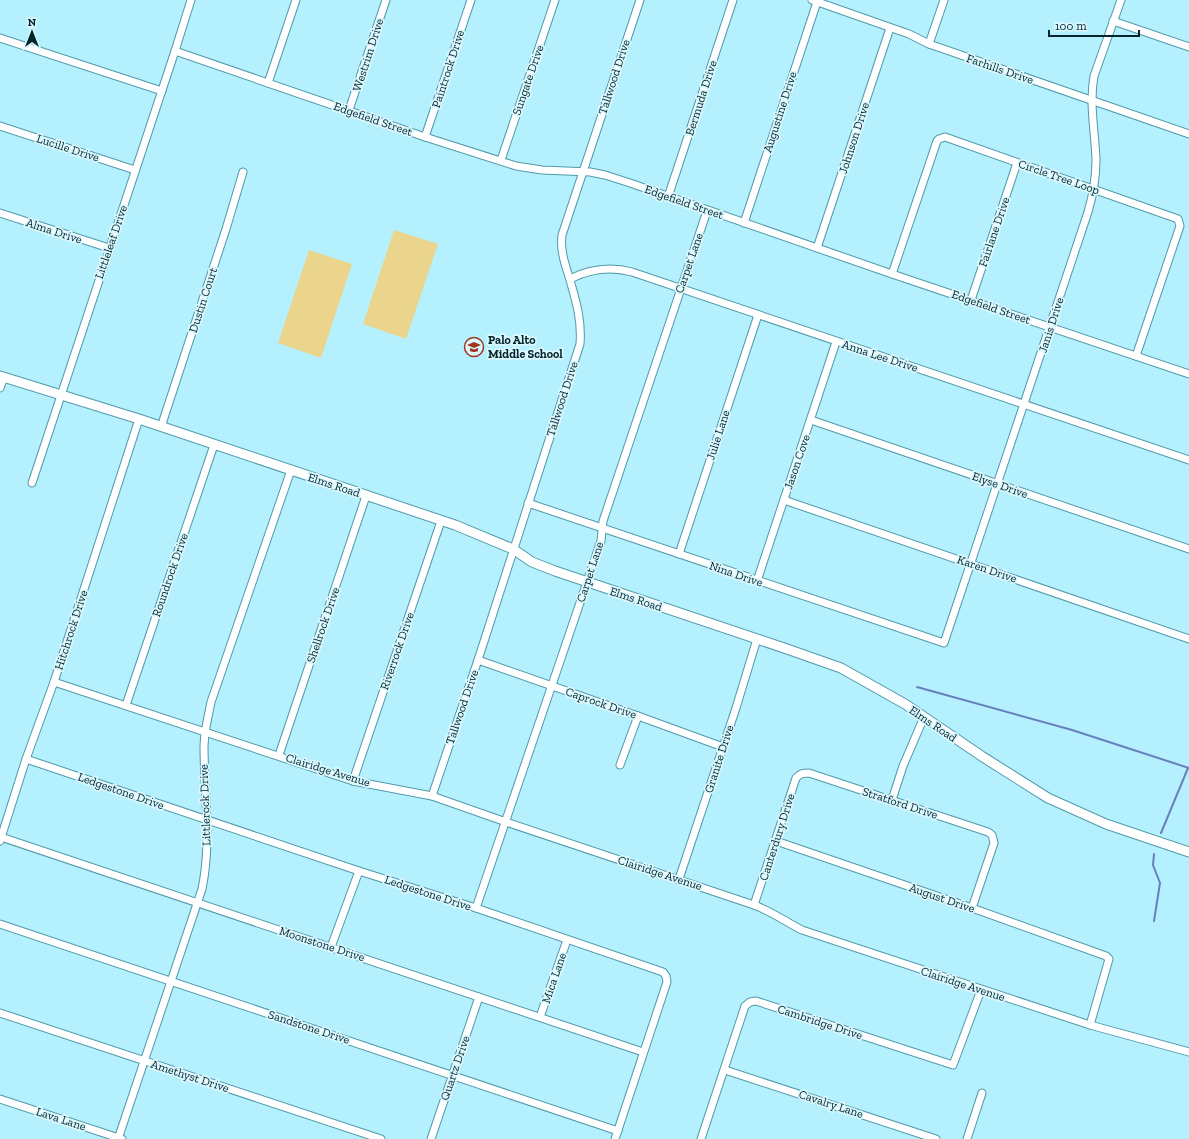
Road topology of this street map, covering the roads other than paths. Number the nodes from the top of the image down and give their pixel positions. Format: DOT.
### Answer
graph roads {
  1 [pos="191,0"];
  2 [pos="296,0"];
  3 [pos="386,0"];
  4 [pos="471,0"];
  5 [pos="555,0"];
  6 [pos="640,0"];
  7 [pos="733,0"];
  8 [pos="944,0"];
  9 [pos="1120,0"];
  10 [pos="815,1"];
  11 [pos="1113,22"];
  12 [pos="890,28"];
  13 [pos="0,38"];
  14 [pos="929,44"];
  15 [pos="1189,47"];
  16 [pos="175,51"];
  17 [pos="268,83"];
  18 [pos="162,91"];
  19 [pos="1092,100"];
  20 [pos="349,110"];
  21 [pos="0,126"];
  22 [pos="1189,134"];
  23 [pos="426,137"];
  24 [pos="500,160"];
  25 [pos="1017,163"];
  26 [pos="135,170"];
  27 [pos="243,172"];
  28 [pos="583,172"];
  29 [pos="1094,188"];
  30 [pos="668,197"];
  31 [pos="707,211"];
  32 [pos="0,213"];
  33 [pos="744,223"];
  34 [pos="109,248"];
  35 [pos="817,248"];
  36 [pos="892,274"];
  37 [pos="570,279"];
  38 [pos="680,289"];
  39 [pos="971,300"];
  40 [pos="758,315"];
  41 [pos="1050,327"];
  42 [pos="836,342"];
  43 [pos="1136,356"];
  44 [pos="1189,374"];
  45 [pos="2,376"];
  46 [pos="0,388"];
  47 [pos="61,394"];
  48 [pos="1024,404"];
  49 [pos="139,419"];
  50 [pos="811,420"];
  51 [pos="161,427"];
  52 [pos="214,445"];
  53 [pos="1189,460"];
  54 [pos="291,470"];
  55 [pos="32,483"];
  56 [pos="997,484"];
  57 [pos="366,496"];
  58 [pos="784,500"];
  59 [pos="528,503"];
  60 [pos="441,521"];
  61 [pos="602,528"];
  62 [pos="1189,549"];
  63 [pos="513,550"];
  64 [pos="679,554"];
  65 [pos="970,564"];
  66 [pos="757,581"];
  67 [pos="588,583"];
  68 [pos="757,638"];
  69 [pos="1189,639"];
  70 [pos="944,643"];
  71 [pos="478,660"];
  72 [pos="54,682"];
  73 [pos="551,686"];
  74 [pos="126,705"];
  75 [pos="638,716"];
  76 [pos="924,717"];
  77 [pos="205,732"];
  78 [pos="723,747"];
  79 [pos="279,755"];
  80 [pos="26,759"];
  81 [pos="620,765"];
  82 [pos="803,773"];
  83 [pos="353,781"];
  84 [pos="432,796"];
  85 [pos="892,800"];
  86 [pos="206,820"];
  87 [pos="506,822"];
  88 [pos="1,839"];
  89 [pos="776,840"];
  90 [pos="1189,852"];
  91 [pos="359,871"];
  92 [pos="679,879"];
  93 [pos="197,903"];
  94 [pos="754,905"];
  95 [pos="476,908"];
  96 [pos="972,908"];
  97 [pos="0,924"];
  98 [pos="568,940"];
  99 [pos="331,948"];
  100 [pos="170,981"];
  101 [pos="981,990"];
  102 [pos="479,997"];
  103 [pos="0,1014"];
  104 [pos="540,1017"];
  105 [pos="1090,1024"];
  106 [pos="643,1052"];
  107 [pos="1189,1052"];
  108 [pos="144,1061"];
  109 [pos="725,1070"];
  110 [pos="453,1075"];
  111 [pos="982,1093"];
  112 [pos="0,1099"];
  113 [pos="618,1131"];
  114 [pos="120,1139"];
  115 [pos="381,1139"];
  116 [pos="431,1139"];
  117 [pos="615,1139"];
  118 [pos="701,1139"];
  119 [pos="936,1139"];
  120 [pos="967,1139"];
  1 -- 16 [label="street, Littleleaf Drive"];
  2 -- 17 [label="street"];
  3 -- 20 [label="street, Westrim Drive"];
  4 -- 23 [label="street, Paintrock Drive"];
  5 -- 24 [label="street, Sungate Drive"];
  6 -- 28 [label="street, Tallwood Drive"];
  7 -- 30 [label="street, Bermuda Drive"];
  8 -- 14 [label="street"];
  9 -- 11 [label="street, Janis Drive"];
  10 -- 12 [label="street, Farhills Drive"];
  10 -- 33 [label="street, Augustine Drive"];
  11 -- 15 [label="street"];
  11 -- 19 [label="street, Janis Drive"];
  12 -- 14 [label="street, Farhills Drive"];
  12 -- 35 [label="street, Johnson Drive"];
  13 -- 18 [label="street"];
  14 -- 19 [label="street, Farhills Drive"];
  16 -- 17 [label="street, Edgefield Street"];
  16 -- 18 [label="street, Littleleaf Drive"];
  17 -- 20 [label="street, Edgefield Street"];
  18 -- 26 [label="street, Littleleaf Drive"];
  19 -- 22 [label="street, Farhills Drive"];
  19 -- 29 [label="street, Janis Drive"];
  20 -- 23 [label="street, Edgefield Street"];
  21 -- 26 [label="street, Lucille Drive"];
  23 -- 24 [label="street, Edgefield Street"];
  24 -- 28 [label="street, Edgefield Street"];
  25 -- 29 [label="street, Circle Tree Loop"];
  25 -- 36 [label="street, Circle Tree Loop"];
  25 -- 39 [label="street, Fairlane Drive"];
  26 -- 34 [label="street, Littleleaf Drive"];
  27 -- 51 [label="street, Dustin Court"];
  28 -- 30 [label="street, Edgefield Street"];
  28 -- 37 [label="street, Tallwood Drive"];
  29 -- 41 [label="street, Janis Drive"];
  29 -- 43 [label="street, Circle Tree Loop"];
  30 -- 31 [label="street, Edgefield Street"];
  31 -- 33 [label="street, Edgefield Street"];
  31 -- 38 [label="street, Carpet Lane"];
  32 -- 34 [label="street, Alma Drive"];
  33 -- 35 [label="street, Edgefield Street"];
  34 -- 47 [label="street, Littleleaf Drive"];
  35 -- 36 [label="street, Edgefield Street"];
  36 -- 39 [label="street, Edgefield Street"];
  37 -- 38 [label="street, Anna Lee Drive"];
  37 -- 59 [label="street, Tallwood Drive"];
  38 -- 40 [label="street, Anna Lee Drive"];
  38 -- 61 [label="street, Carpet Lane"];
  39 -- 41 [label="street, Edgefield Street"];
  40 -- 42 [label="street, Anna Lee Drive"];
  40 -- 64 [label="street, Julie Lane"];
  41 -- 43 [label="street, Edgefield Street"];
  41 -- 48 [label="street, Janis Drive"];
  42 -- 48 [label="street, Anna Lee Drive"];
  42 -- 50 [label="street, Jason Cove"];
  43 -- 44 [label="street, Edgefield Street"];
  45 -- 46 [label="street"];
  45 -- 47 [label="main road, Elms Road"];
  47 -- 49 [label="main road, Elms Road"];
  47 -- 55 [label="street, Littleleaf Drive"];
  48 -- 53 [label="street, Anna Lee Drive"];
  48 -- 56 [label="street, Janis Drive"];
  49 -- 51 [label="main road, Elms Road"];
  49 -- 72 [label="street, Hitchrock Drive"];
  50 -- 56 [label="street, Elyse Drive"];
  50 -- 58 [label="street, Jason Cove"];
  51 -- 52 [label="main road, Elms Road"];
  52 -- 54 [label="main road, Elms Road"];
  52 -- 74 [label="street, Roundrock Drive"];
  54 -- 57 [label="main road, Elms Road"];
  54 -- 77 [label="street, Littlerock Drive"];
  56 -- 62 [label="street, Elyse Drive"];
  56 -- 65 [label="street, Janis Drive"];
  57 -- 60 [label="main road, Elms Road"];
  57 -- 79 [label="street, Shellrock Drive"];
  58 -- 65 [label="street, Karen Drive"];
  58 -- 66 [label="street, Jason Cove"];
  59 -- 61 [label="street, Nina Drive"];
  59 -- 63 [label="street, Tallwood Drive"];
  60 -- 63 [label="main road, Elms Road"];
  60 -- 83 [label="street, Riverrock Drive"];
  61 -- 64 [label="street, Nina Drive"];
  61 -- 67 [label="street, Carpet Lane"];
  63 -- 67 [label="main road, Elms Road"];
  63 -- 71 [label="street, Tallwood Drive"];
  64 -- 66 [label="street, Nina Drive"];
  65 -- 69 [label="street, Karen Drive"];
  65 -- 70 [label="street, Janis Drive"];
  66 -- 70 [label="street, Nina Drive"];
  67 -- 68 [label="main road, Elms Road"];
  67 -- 73 [label="street, Carpet Lane"];
  68 -- 76 [label="main road, Elms Road"];
  68 -- 78 [label="street, Granite Drive"];
  71 -- 73 [label="street, Caprock Drive"];
  71 -- 84 [label="street, Tallwood Drive"];
  72 -- 74 [label="street"];
  72 -- 80 [label="street, Hitchrock Drive"];
  73 -- 75 [label="street, Caprock Drive"];
  73 -- 87 [label="street, Carpet Lane"];
  74 -- 77 [label="street, Clairidge Avenue"];
  75 -- 78 [label="street, Caprock Drive"];
  75 -- 81 [label="street"];
  76 -- 85 [label="street"];
  76 -- 90 [label="main road, Elms Road"];
  77 -- 79 [label="street, Clairidge Avenue"];
  77 -- 86 [label="street, Littlerock Drive"];
  78 -- 92 [label="street, Granite Drive"];
  79 -- 83 [label="street, Clairidge Avenue"];
  80 -- 86 [label="street, Ledgestone Drive"];
  80 -- 88 [label="street, Hitchrock Drive"];
  82 -- 85 [label="street, Stratford Drive"];
  82 -- 89 [label="street, Canterdury Drive"];
  83 -- 84 [label="street, Clairidge Avenue"];
  84 -- 87 [label="street, Clairidge Avenue"];
  85 -- 96 [label="street, Stratford Drive"];
  86 -- 91 [label="street, Ledgestone Drive"];
  86 -- 93 [label="street, Littlerock Drive"];
  87 -- 92 [label="street, Clairidge Avenue"];
  87 -- 95 [label="street, Carpet Lane"];
  88 -- 93 [label="street, Moonstone Drive"];
  89 -- 94 [label="street, Canterdury Drive"];
  89 -- 96 [label="street, August Drive"];
  91 -- 95 [label="street, Ledgestone Drive"];
  91 -- 99 [label="street"];
  92 -- 94 [label="street, Clairidge Avenue"];
  93 -- 99 [label="street, Moonstone Drive"];
  93 -- 100 [label="street, Littlerock Drive"];
  94 -- 101 [label="street, Clairidge Avenue"];
  95 -- 98 [label="street, Ledgestone Drive"];
  96 -- 105 [label="street, August Drive"];
  97 -- 100 [label="street, Sandstone Drive"];
  98 -- 104 [label="street, Mica Lane"];
  98 -- 106 [label="street, Ledgestone Drive"];
  99 -- 102 [label="street, Moonstone Drive"];
  100 -- 108 [label="street, Littlerock Drive"];
  100 -- 110 [label="street, Sandstone Drive"];
  101 -- 105 [label="street, Clairidge Avenue"];
  101 -- 109 [label="street, Cambridge Drive"];
  102 -- 104 [label="street, Moonstone Drive"];
  102 -- 110 [label="street, Quartz Drive"];
  103 -- 108 [label="street, Amethyst Drive"];
  104 -- 106 [label="street, Moonstone Drive"];
  105 -- 107 [label="street, Clairidge Avenue"];
  106 -- 113 [label="street, Ledgestone Drive"];
  108 -- 114 [label="street, Littlerock Drive"];
  108 -- 115 [label="street, Amethyst Drive"];
  109 -- 118 [label="street, Cambridge Drive"];
  109 -- 119 [label="street, Cavalry Lane"];
  110 -- 113 [label="street, Sandstone Drive"];
  110 -- 116 [label="street, Quartz Drive"];
  111 -- 120 [label="street"];
  112 -- 114 [label="street, Lava Lane"];
  113 -- 117 [label="street, Ledgestone Drive"];
}
